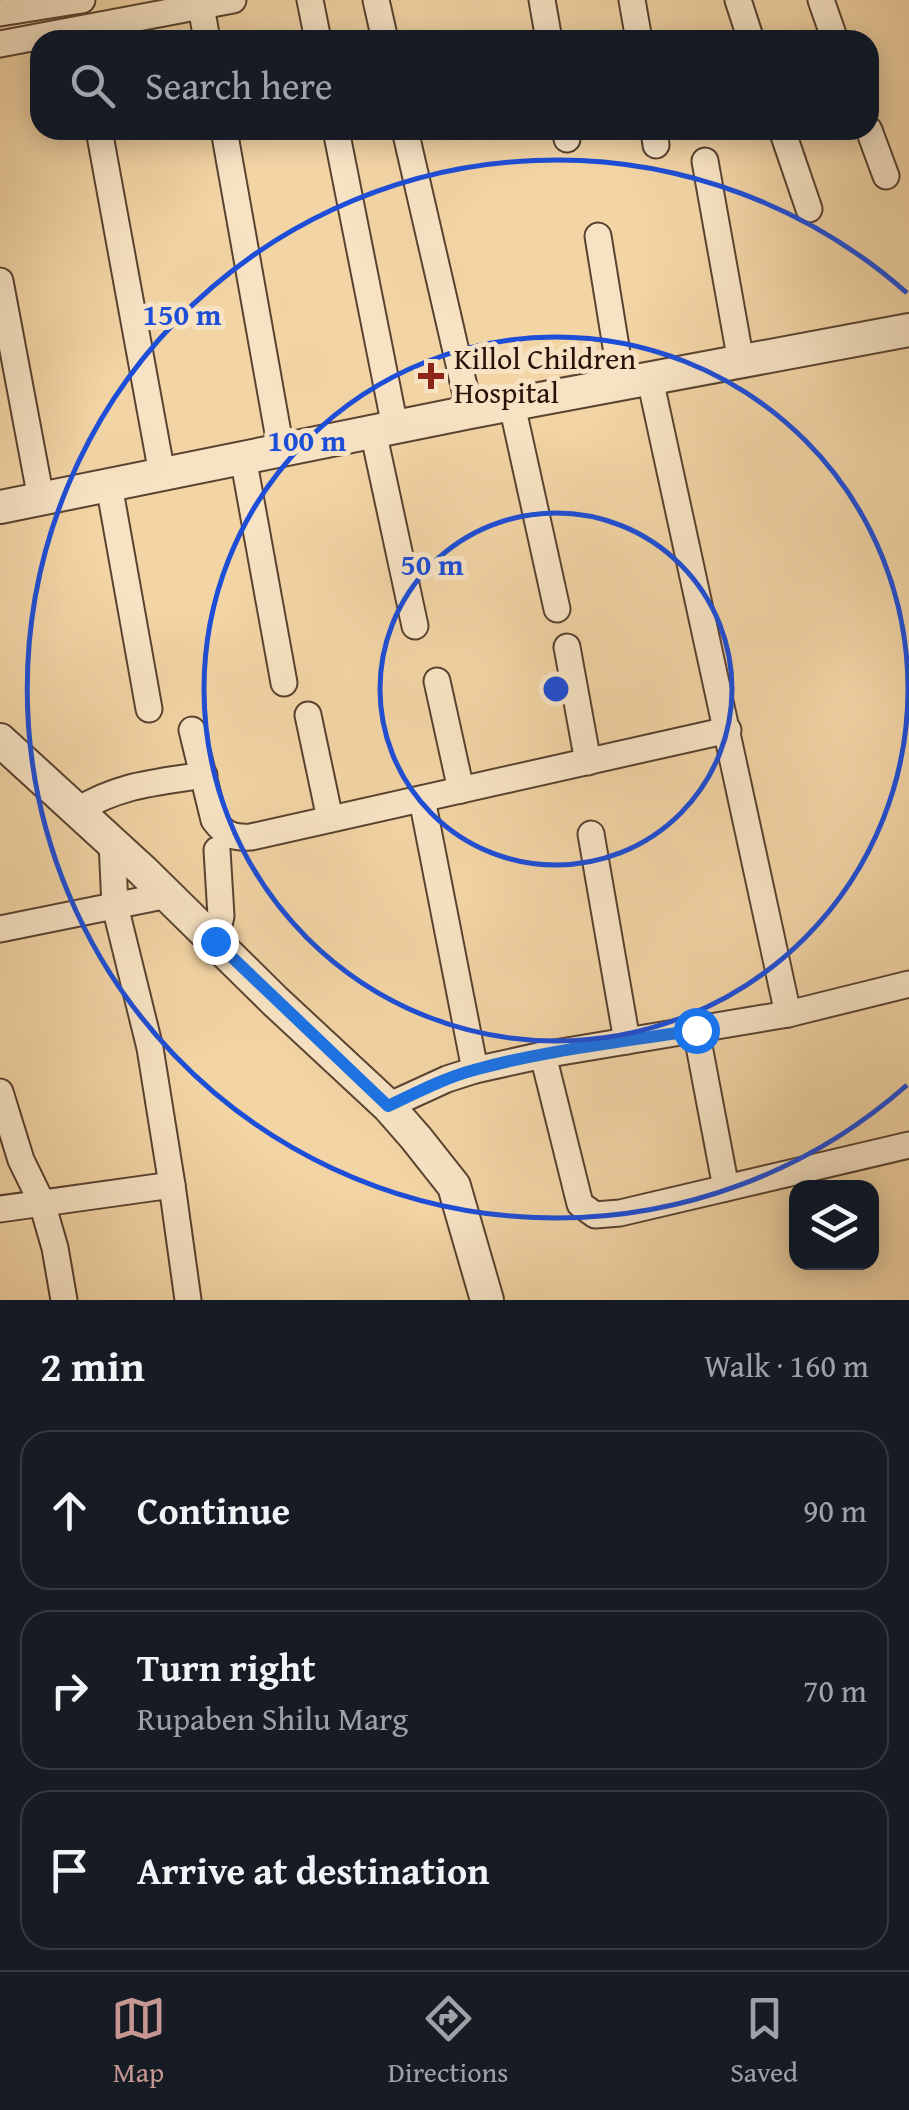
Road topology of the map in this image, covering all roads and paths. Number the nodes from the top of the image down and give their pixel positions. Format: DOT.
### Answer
graph roads {
  1 [pos="82,0"];
  2 [pos="233,0"];
  3 [pos="310,0"];
  4 [pos="376,0"];
  5 [pos="542,0"];
  6 [pos="632,0"];
  7 [pos="738,0"];
  8 [pos="820,0"];
  9 [pos="201,6"];
  10 [pos="0,14"];
  11 [pos="98,30"];
  12 [pos="206,30"];
  13 [pos="316,30"];
  14 [pos="383,30"];
  15 [pos="547,30"];
  16 [pos="637,30"];
  17 [pos="748,30"];
  18 [pos="832,30"];
  19 [pos="30,40"];
  20 [pos="0,44"];
  21 [pos="101,140"];
  22 [pos="226,140"];
  23 [pos="338,140"];
  24 [pos="408,140"];
  25 [pos="785,140"];
  26 [pos="873,140"];
  27 [pos="705,161"];
  28 [pos="886,176"];
  29 [pos="809,208"];
  30 [pos="598,236"];
  31 [pos="0,280"];
  32 [pos="909,330"];
  33 [pos="741,362"];
  34 [pos="636,382"];
  35 [pos="512,405"];
  36 [pos="470,412"];
  37 [pos="384,429"];
  38 [pos="281,450"];
  39 [pos="243,457"];
  40 [pos="162,474"];
  41 [pos="108,485"];
  42 [pos="40,498"];
  43 [pos="0,507"];
  44 [pos="557,610"];
  45 [pos="415,626"];
  46 [pos="567,647"];
  47 [pos="437,682"];
  48 [pos="284,683"];
  49 [pos="150,708"];
  50 [pos="308,715"];
  51 [pos="192,730"];
  52 [pos="728,730"];
  53 [pos="0,740"];
  54 [pos="588,762"];
  55 [pos="204,775"];
  56 [pos="461,790"];
  57 [pos="422,799"];
  58 [pos="78,810"];
  59 [pos="330,820"];
  60 [pos="591,834"];
  61 [pos="112,842"];
  62 [pos="217,850"];
  63 [pos="168,895"];
  64 [pos="115,906"];
  65 [pos="0,930"];
  66 [pos="215,941"];
  67 [pos="909,984"];
  68 [pos="788,1014"];
  69 [pos="696,1030"];
  70 [pos="626,1041"];
  71 [pos="543,1055"];
  72 [pos="474,1070"];
  73 [pos="0,1092"];
  74 [pos="388,1106"];
  75 [pos="4,1126"];
  76 [pos="909,1145"];
  77 [pos="172,1184"];
  78 [pos="726,1188"];
  79 [pos="42,1204"];
  80 [pos="0,1210"];
  81 [pos="64,1300"];
  82 [pos="188,1300"];
  83 [pos="487,1300"];
  1 -- 10 [label="street"];
  2 -- 9 [label="street"];
  3 -- 13 [label="street"];
  4 -- 14 [label="street"];
  5 -- 15 [label="street"];
  6 -- 16 [label="street"];
  7 -- 17 [label="street"];
  8 -- 18 [label="street"];
  9 -- 11 [label="street"];
  9 -- 12 [label="street"];
  19 -- 20 [label="street"];
  21 -- 40 [label="street"];
  22 -- 38 [label="street"];
  23 -- 37 [label="street"];
  24 -- 36 [label="street"];
  25 -- 29 [label="street"];
  26 -- 28 [label="street"];
  27 -- 33 [label="street"];
  30 -- 34 [label="street"];
  31 -- 42 [label="street"];
  32 -- 33 [label="street"];
  33 -- 34 [label="street"];
  34 -- 35 [label="street"];
  34 -- 52 [label="street"];
  35 -- 36 [label="street"];
  35 -- 44 [label="street"];
  36 -- 37 [label="street"];
  37 -- 38 [label="street"];
  37 -- 45 [label="street"];
  38 -- 39 [label="street"];
  39 -- 40 [label="street"];
  39 -- 48 [label="street"];
  40 -- 41 [label="street"];
  41 -- 42 [label="street"];
  41 -- 49 [label="street"];
  42 -- 43 [label="street"];
  46 -- 54 [label="street"];
  47 -- 56 [label="street"];
  50 -- 59 [label="street"];
  51 -- 55 [label="street"];
  52 -- 54 [label="street"];
  52 -- 68 [label="street"];
  53 -- 58 [label="street"];
  54 -- 56 [label="street"];
  55 -- 58 [label="street"];
  55 -- 59 [label="street"];
  56 -- 57 [label="street"];
  57 -- 59 [label="street"];
  57 -- 72 [label="street"];
  58 -- 61 [label="street"];
  60 -- 70 [label="street"];
  61 -- 63 [label="street"];
  61 -- 64 [label="street"];
  62 -- 66 [label="street"];
  63 -- 64 [label="street"];
  63 -- 66 [label="street"];
  64 -- 65 [label="street"];
  64 -- 77 [label="street"];
  66 -- 74 [label="street"];
  67 -- 68 [label="street"];
  68 -- 69 [label="street"];
  69 -- 70 [label="street"];
  69 -- 78 [label="street"];
  70 -- 71 [label="street"];
  71 -- 72 [label="street"];
  71 -- 78 [label="street"];
  72 -- 74 [label="street"];
  73 -- 75 [label="street"];
  74 -- 83 [label="street"];
  75 -- 79 [label="street"];
  76 -- 78 [label="street"];
  77 -- 79 [label="street"];
  77 -- 82 [label="street"];
  79 -- 80 [label="street"];
  79 -- 81 [label="street"];
}
